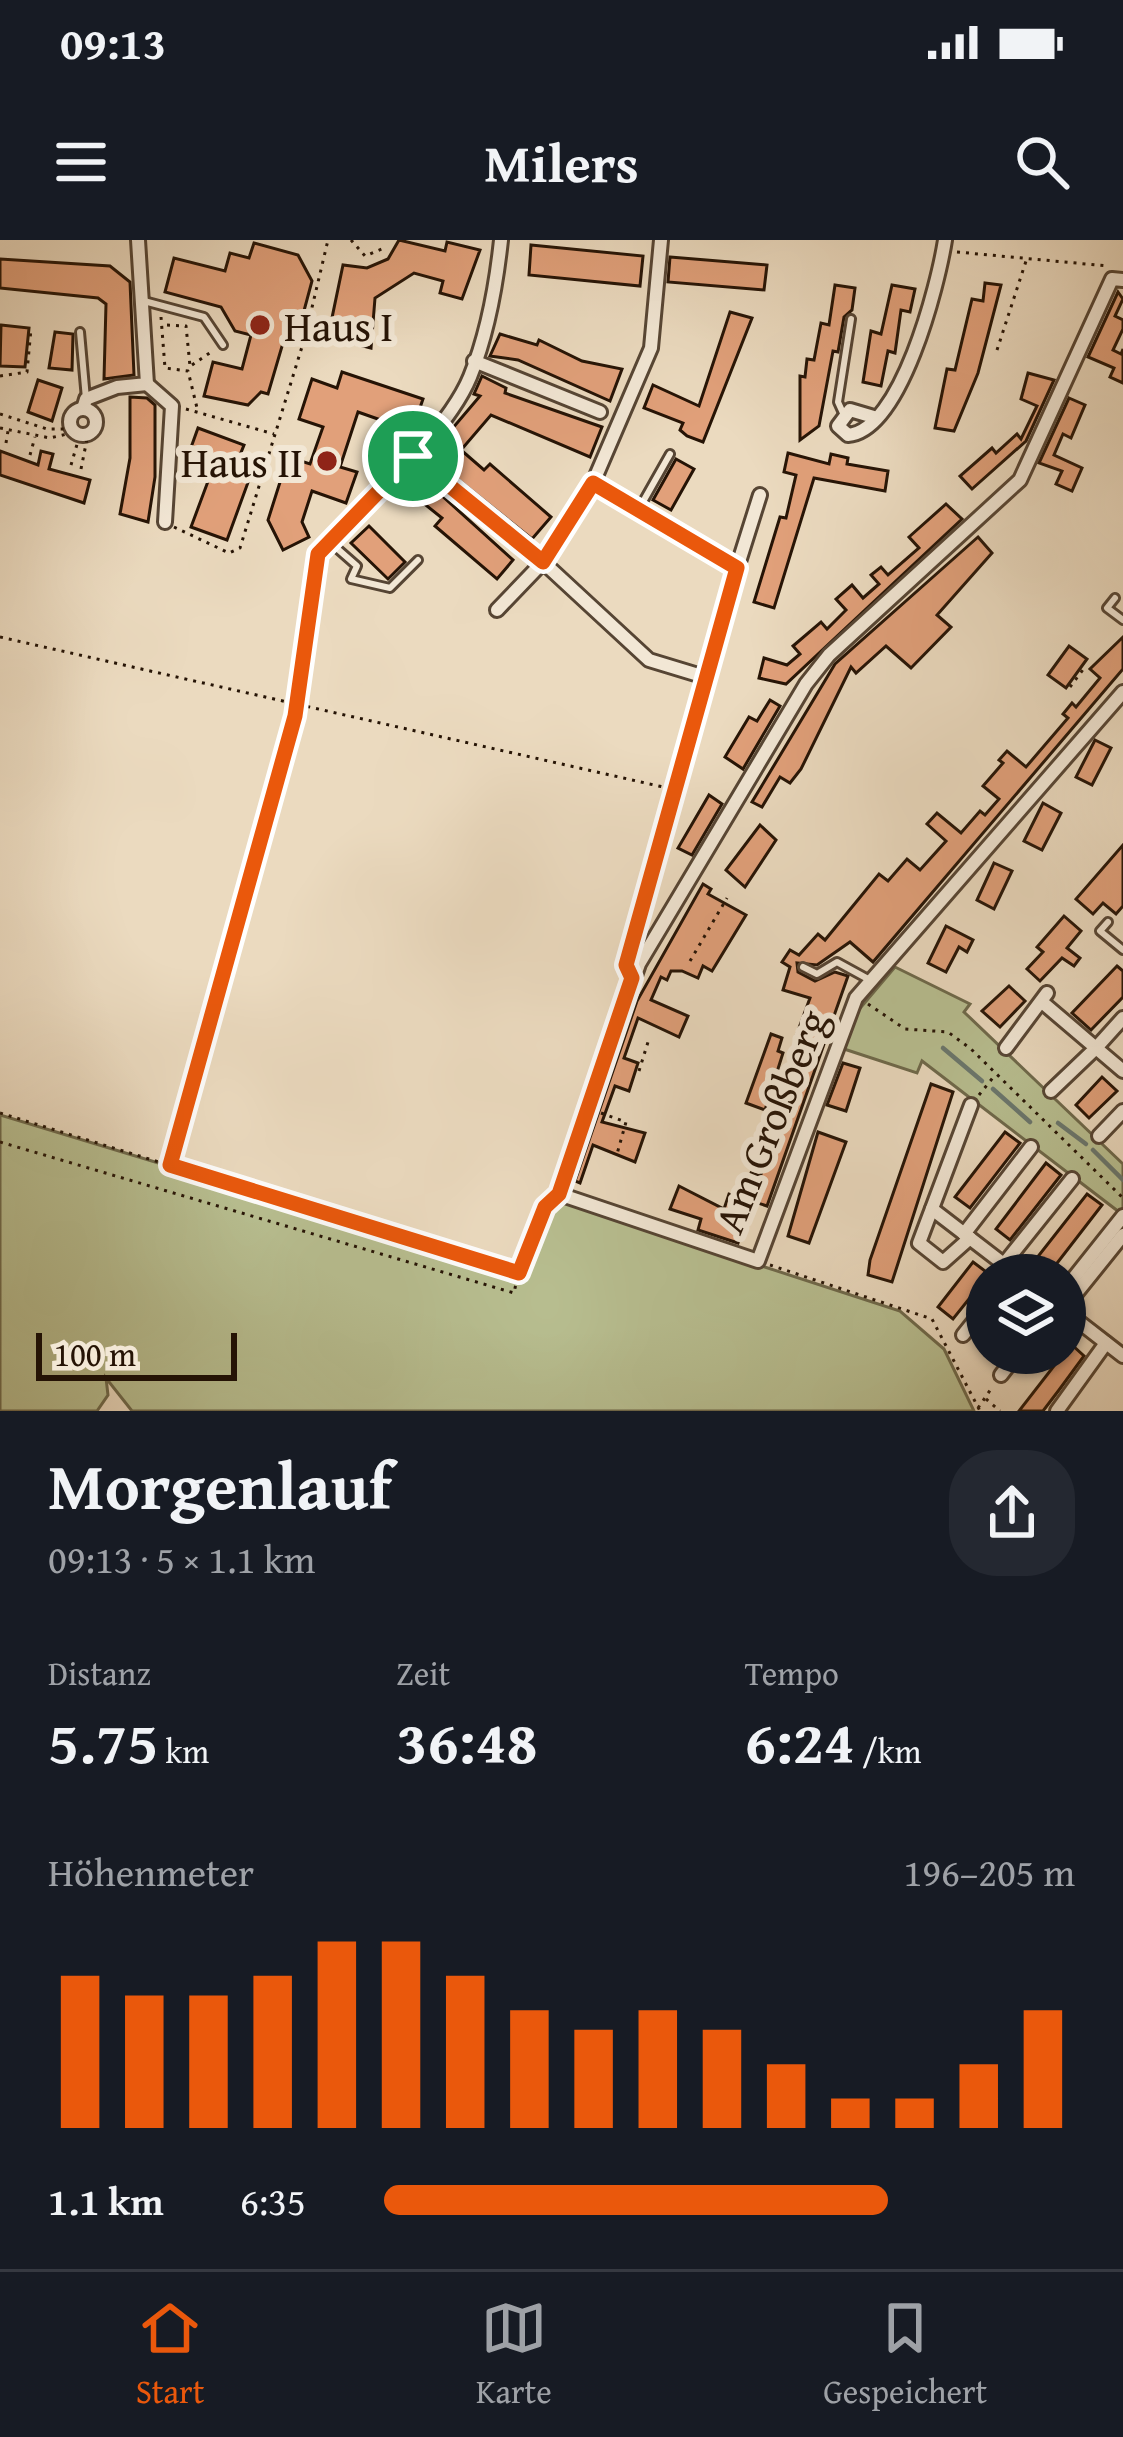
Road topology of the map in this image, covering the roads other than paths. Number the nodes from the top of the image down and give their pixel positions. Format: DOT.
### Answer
graph roads {
  1 [pos="122,240"];
  2 [pos="501,240"];
  3 [pos="661,240"];
  4 [pos="138,246"];
  5 [pos="947,247"];
  6 [pos="1118,279"];
  7 [pos="150,303"];
  8 [pos="851,320"];
  9 [pos="80,332"];
  10 [pos="223,345"];
  11 [pos="474,361"];
  12 [pos="147,384"];
  13 [pos="85,404"];
  14 [pos="600,412"];
  15 [pos="843,413"];
  16 [pos="877,418"];
  17 [pos="670,454"];
  18 [pos="413,456"];
  19 [pos="593,483"];
  20 [pos="760,495"];
  21 [pos="638,510"];
  22 [pos="166,522"];
  23 [pos="512,538"];
  24 [pos="330,542"];
  25 [pos="318,554"];
  26 [pos="418,560"];
  27 [pos="543,562"];
  28 [pos="737,568"];
  29 [pos="1115,598"];
  30 [pos="497,610"];
  31 [pos="1123,620"];
  32 [pos="1123,692"];
  33 [pos="1108,922"];
  34 [pos="1123,950"];
  35 [pos="803,967"];
  36 [pos="871,981"];
  37 [pos="1123,1018"];
  38 [pos="1006,1048"];
  39 [pos="1096,1048"];
  40 [pos="1123,1071"];
  41 [pos="1052,1091"];
  42 [pos="971,1105"];
  43 [pos="1123,1111"];
  44 [pos="1099,1136"];
  45 [pos="1031,1147"];
  46 [pos="1072,1179"];
  47 [pos="932,1209"];
  48 [pos="1123,1216"];
  49 [pos="1123,1235"];
  50 [pos="968,1236"];
  51 [pos="991,1254"];
  52 [pos="1023,1254"];
  53 [pos="1086,1263"];
  54 [pos="1086,1282"];
  55 [pos="1086,1326"];
  56 [pos="966,1331"];
  57 [pos="963,1335"];
  58 [pos="1106,1343"];
  59 [pos="1122,1354"];
  60 [pos="1057,1411"];
  1 -- 4 [label="street"];
  2 -- 11 [label="street"];
  3 -- 19 [label="street"];
  4 -- 7 [label="street"];
  5 -- 16 [label="street"];
  6 -- 36 [label="street, Am Großberg"];
  7 -- 10 [label="lane"];
  7 -- 12 [label="street"];
  8 -- 15 [label="lane"];
  9 -- 13 [label="lane"];
  11 -- 14 [label="street"];
  11 -- 18 [label="street"];
  12 -- 13 [label="street"];
  12 -- 22 [label="street"];
  13 -- 13 [label="street"];
  15 -- 16 [label="street"];
  15 -- 16 [label="street"];
  17 -- 21 [label="lane"];
  18 -- 23 [label="street"];
  18 -- 24 [label="street"];
  19 -- 21 [label="street"];
  19 -- 27 [label="street"];
  20 -- 28 [label="street"];
  21 -- 28 [label="street"];
  24 -- 25 [label="street"];
  24 -- 26 [label="lane"];
  27 -- 28 [label="street"];
  27 -- 30 [label="street"];
  29 -- 31 [label="lane"];
  32 -- 36 [label="street, Am Großberg"];
  33 -- 34 [label="lane"];
  35 -- 36 [label="lane"];
  37 -- 39 [label="street"];
  38 -- 39 [label="street"];
  39 -- 40 [label="street"];
  39 -- 41 [label="street"];
  42 -- 47 [label="street"];
  43 -- 44 [label="street"];
  45 -- 50 [label="street"];
  46 -- 52 [label="street"];
  47 -- 50 [label="street"];
  47 -- 50 [label="street"];
  48 -- 53 [label="street"];
  49 -- 54 [label="street"];
  50 -- 51 [label="street"];
  55 -- 58 [label="street"];
  56 -- 57 [label="street"];
  58 -- 59 [label="street"];
  58 -- 60 [label="street"];
}
